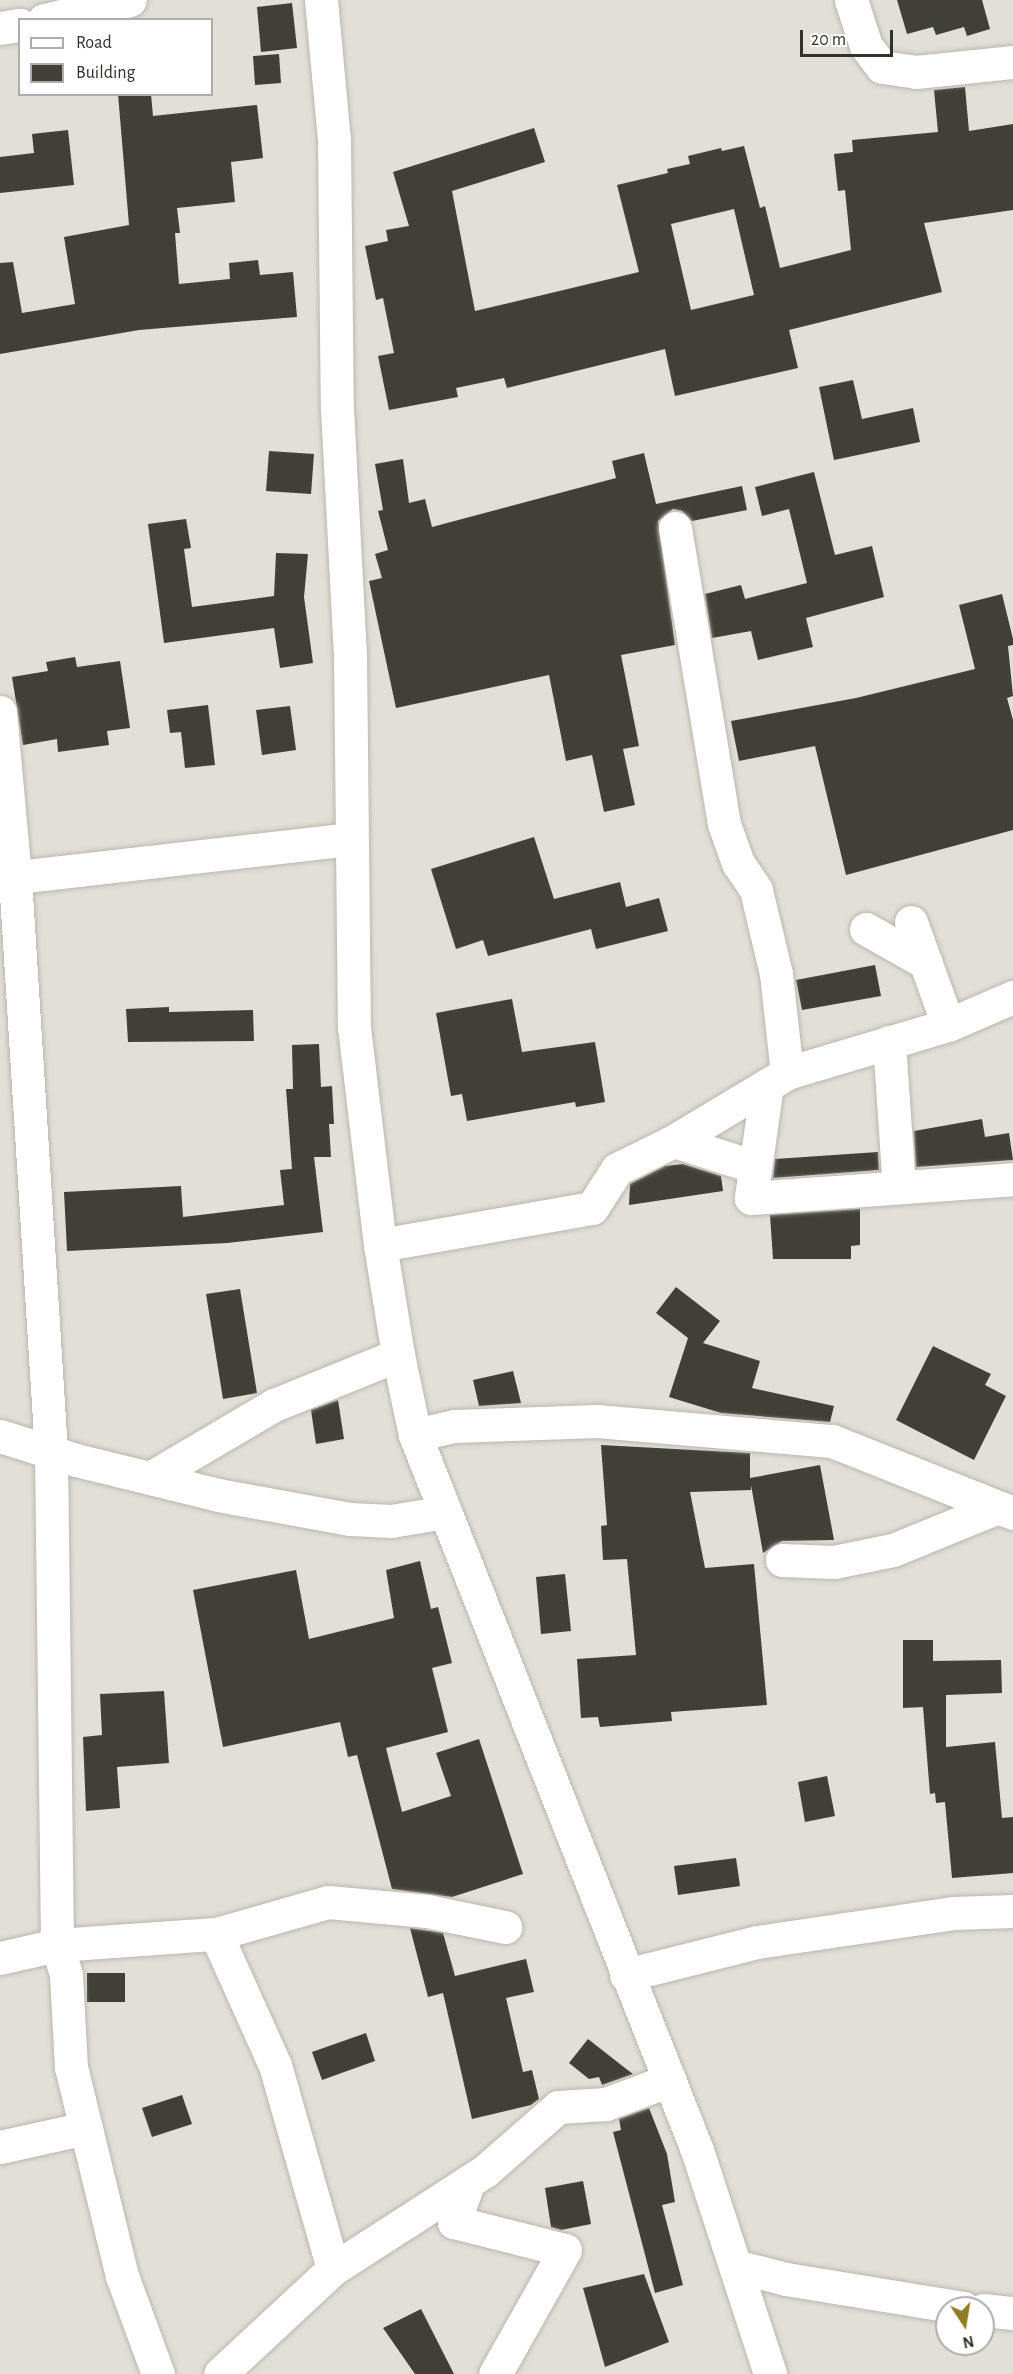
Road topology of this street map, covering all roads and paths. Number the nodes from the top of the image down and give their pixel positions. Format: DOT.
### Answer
graph roads {
  1 [pos="130,0"];
  2 [pos="321,0"];
  3 [pos="851,0"];
  4 [pos="53,18"];
  5 [pos="18,25"];
  6 [pos="0,28"];
  7 [pos="1013,62"];
  8 [pos="675,528"];
  9 [pos="0,712"];
  10 [pos="351,839"];
  11 [pos="8,878"];
  12 [pos="911,922"];
  13 [pos="866,929"];
  14 [pos="926,963"];
  15 [pos="1013,997"];
  16 [pos="948,1025"];
  17 [pos="889,1042"];
  18 [pos="777,1079"];
  19 [pos="674,1141"];
  20 [pos="755,1167"];
  21 [pos="1013,1179"];
  22 [pos="899,1187"];
  23 [pos="380,1245"];
  24 [pos="398,1355"];
  25 [pos="415,1435"];
  26 [pos="0,1436"];
  27 [pos="51,1452"];
  28 [pos="150,1479"];
  29 [pos="1004,1510"];
  30 [pos="445,1512"];
  31 [pos="782,1560"];
  32 [pos="1013,1911"];
  33 [pos="505,1927"];
  34 [pos="216,1934"];
  35 [pos="57,1945"];
  36 [pos="0,1958"];
  37 [pos="626,1975"];
  38 [pos="670,2080"];
  39 [pos="86,2128"];
  40 [pos="0,2147"];
  41 [pos="469,2181"];
  42 [pos="735,2266"];
  43 [pos="333,2269"];
  44 [pos="935,2303"];
  45 [pos="995,2311"];
  46 [pos="1013,2313"];
  47 [pos="158,2374"];
  48 [pos="220,2374"];
  49 [pos="495,2374"];
  50 [pos="770,2374"];
  1 -- 4 [label="street"];
  2 -- 10 [label="street"];
  3 -- 7 [label="street"];
  5 -- 6 [label="street"];
  8 -- 18 [label="street"];
  9 -- 11 [label="street"];
  10 -- 11 [label="street"];
  10 -- 23 [label="street"];
  11 -- 27 [label="street"];
  12 -- 14 [label="street"];
  13 -- 14 [label="street"];
  14 -- 16 [label="street"];
  15 -- 16 [label="street"];
  16 -- 17 [label="street"];
  17 -- 18 [label="street"];
  17 -- 22 [label="street"];
  18 -- 19 [label="street"];
  18 -- 20 [label="street"];
  19 -- 20 [label="street"];
  19 -- 23 [label="street"];
  20 -- 22 [label="street"];
  21 -- 22 [label="street"];
  23 -- 24 [label="street"];
  24 -- 25 [label="street"];
  24 -- 28 [label="street"];
  25 -- 29 [label="street"];
  25 -- 30 [label="street"];
  26 -- 27 [label="street"];
  27 -- 28 [label="street"];
  27 -- 35 [label="street"];
  28 -- 30 [label="street"];
  29 -- 31 [label="street"];
  30 -- 37 [label="street"];
  32 -- 37 [label="street"];
  33 -- 34 [label="street"];
  34 -- 35 [label="street"];
  34 -- 43 [label="street"];
  35 -- 36 [label="street"];
  35 -- 39 [label="street"];
  37 -- 38 [label="street"];
  38 -- 41 [label="street"];
  38 -- 42 [label="street"];
  39 -- 40 [label="street"];
  39 -- 47 [label="street"];
  41 -- 43 [label="street"];
  41 -- 49 [label="street"];
  42 -- 44 [label="street"];
  42 -- 50 [label="street"];
  43 -- 48 [label="street"];
  45 -- 46 [label="street"];
}
